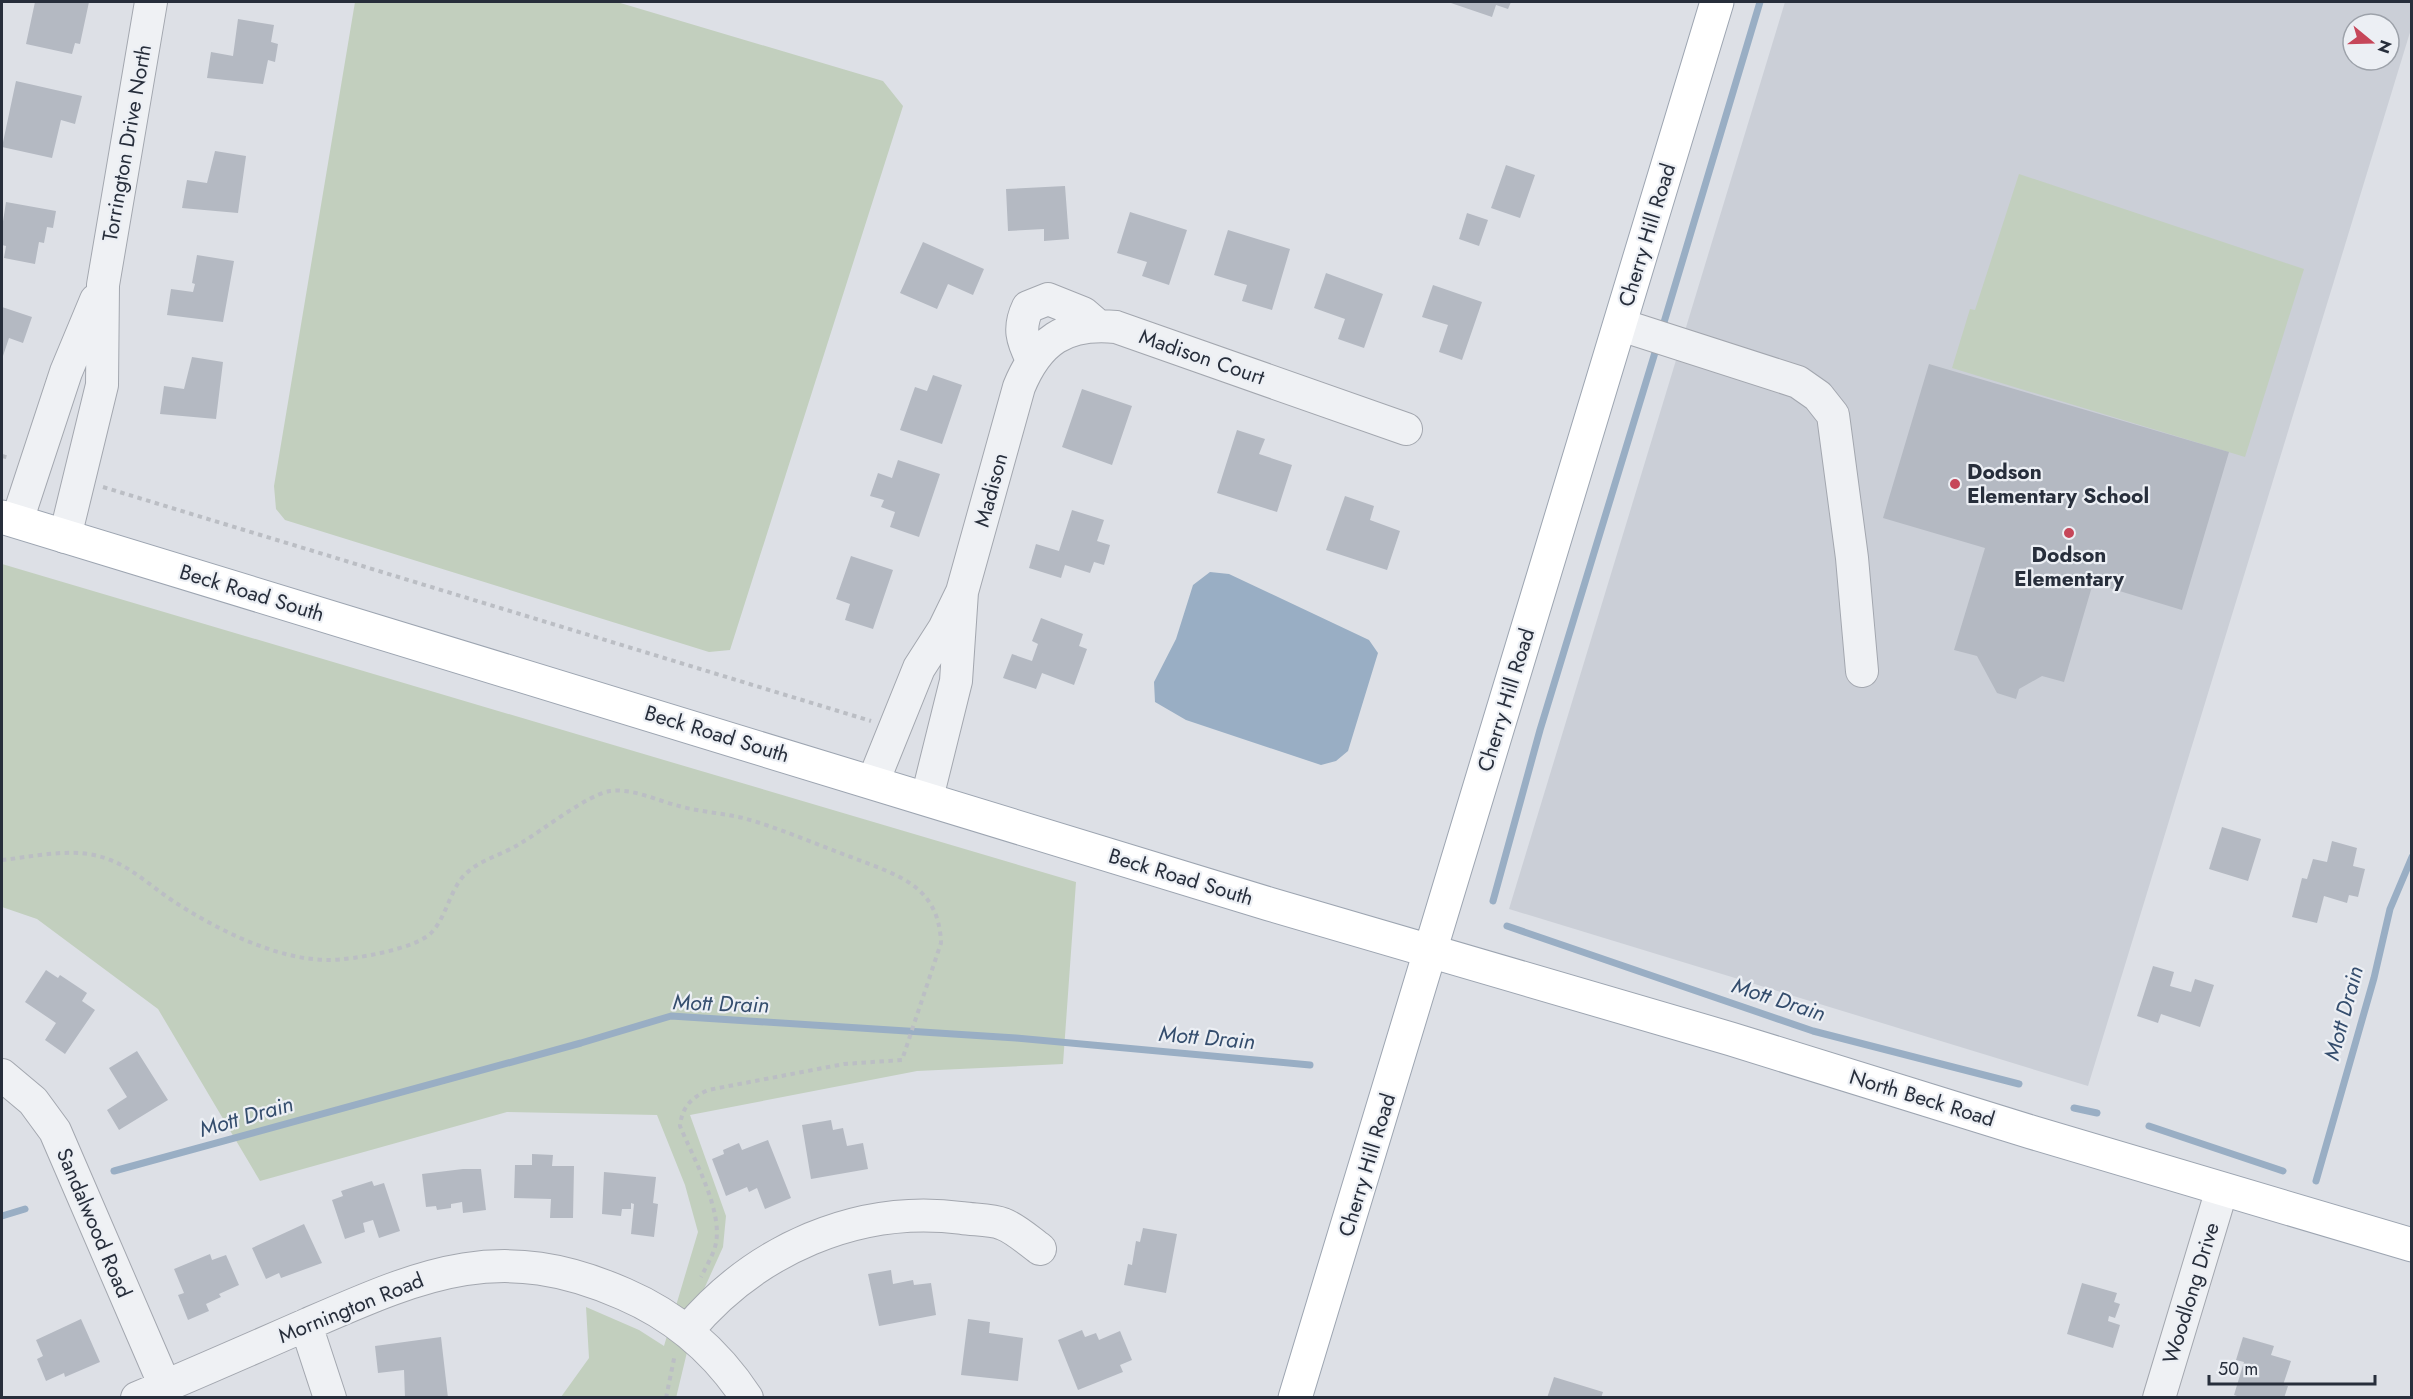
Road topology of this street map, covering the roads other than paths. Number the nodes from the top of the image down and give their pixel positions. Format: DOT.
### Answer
graph roads {
  1 [pos="151,2"];
  2 [pos="1717,2"];
  3 [pos="103,285"];
  4 [pos="1620,326"];
  5 [pos="1026,374"];
  6 [pos="1406,429"];
  7 [pos="9,519"];
  8 [pos="65,537"];
  9 [pos="962,592"];
  10 [pos="1862,671"];
  11 [pos="873,782"];
  12 [pos="927,798"];
  13 [pos="1431,952"];
  14 [pos="2,1075"];
  15 [pos="2223,1189"];
  16 [pos="2412,1245"];
  17 [pos="1040,1249"];
  18 [pos="306,1325"];
  19 [pos="685,1328"];
  20 [pos="151,1392"];
  21 [pos="330,1398"];
  22 [pos="747,1398"];
  23 [pos="1295,1398"];
  24 [pos="2159,1398"];
  1 -- 3 [label="street, Torrington Drive North"];
  2 -- 4 [label="main road, Cherry Hill Road"];
  3 -- 7 [label="street, Torrington Drive North"];
  3 -- 8 [label="street, Torrington Drive North"];
  4 -- 10 [label="street"];
  4 -- 13 [label="main road, Cherry Hill Road"];
  5 -- 6 [label="street, Madison Court"];
  5 -- 9 [label="street, Madison"];
  7 -- 8 [label="main road, Beck Road South"];
  8 -- 11 [label="main road, Beck Road South"];
  9 -- 11 [label="street, Madison"];
  9 -- 12 [label="street, Madison"];
  11 -- 12 [label="main road, Beck Road South"];
  12 -- 13 [label="main road, Beck Road South"];
  13 -- 15 [label="main road, North Beck Road"];
  13 -- 23 [label="main road, Cherry Hill Road"];
  14 -- 20 [label="street, Sandalwood Road"];
  15 -- 16 [label="main road, North Beck Road"];
  15 -- 24 [label="street, Woodlong Drive"];
  17 -- 19 [label="street"];
  18 -- 19 [label="street, Mornington Road"];
  18 -- 20 [label="street, Mornington Road"];
  18 -- 21 [label="street"];
  19 -- 22 [label="street, Mornington Road"];
}
